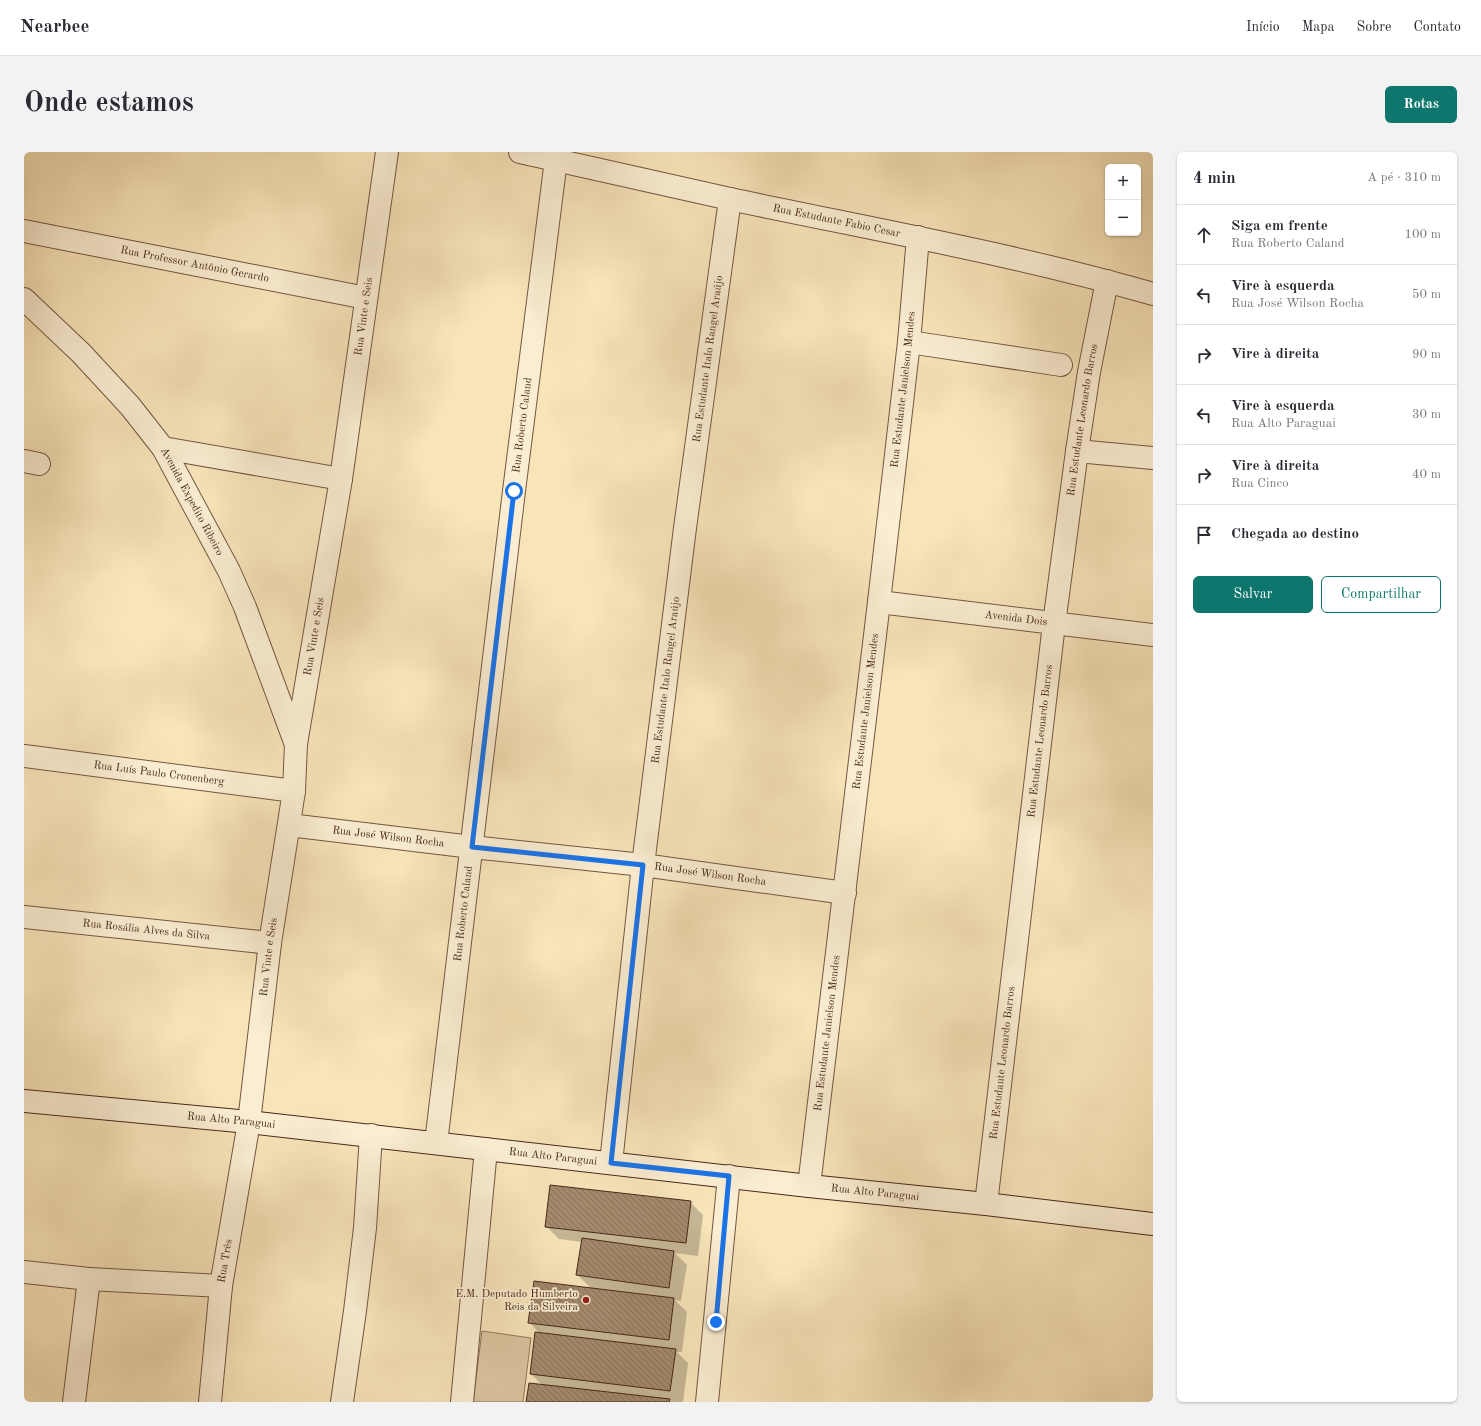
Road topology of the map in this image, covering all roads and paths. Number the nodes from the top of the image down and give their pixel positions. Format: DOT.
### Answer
graph roads {
  1 [pos="387,152"];
  2 [pos="520,152"];
  3 [pos="556,160"];
  4 [pos="730,199"];
  5 [pos="24,231"];
  6 [pos="918,237"];
  7 [pos="1108,281"];
  8 [pos="1153,294"];
  9 [pos="366,298"];
  10 [pos="24,299"];
  11 [pos="909,342"];
  12 [pos="1061,365"];
  13 [pos="163,448"];
  14 [pos="1077,451"];
  15 [pos="1153,458"];
  16 [pos="341,479"];
  17 [pos="879,602"];
  18 [pos="1054,624"];
  19 [pos="1153,635"];
  20 [pos="296,744"];
  21 [pos="24,756"];
  22 [pos="294,791"];
  23 [pos="289,825"];
  24 [pos="472,847"];
  25 [pos="643,865"];
  26 [pos="845,893"];
  27 [pos="24,917"];
  28 [pos="270,943"];
  29 [pos="24,1101"];
  30 [pos="249,1122"];
  31 [pos="371,1135"];
  32 [pos="436,1143"];
  33 [pos="486,1149"];
  34 [pos="611,1163"];
  35 [pos="729,1176"];
  36 [pos="809,1186"];
  37 [pos="986,1204"];
  38 [pos="1153,1224"];
  39 [pos="24,1272"];
  40 [pos="89,1278"];
  41 [pos="221,1286"];
  42 [pos="74,1402"];
  43 [pos="210,1402"];
  44 [pos="342,1402"];
  45 [pos="462,1402"];
  46 [pos="707,1402"];
  1 -- 9 [label="street, Rua Vinte e Seis"];
  2 -- 3 [label="street, Rua Estudante Fabio Cesar"];
  3 -- 4 [label="street, Rua Estudante Fabio Cesar"];
  3 -- 24 [label="street, Rua Roberto Caland"];
  4 -- 6 [label="street, Rua Estudante Fabio Cesar"];
  4 -- 25 [label="street, Rua Estudante Italo Rangel Araújo"];
  5 -- 9 [label="street, Rua Professor Antônio Gerardo"];
  6 -- 7 [label="street, Rua Estudante Fabio Cesar"];
  6 -- 11 [label="street, Rua Estudante Janielson Mendes"];
  7 -- 8 [label="street, Rua Estudante Fabio Cesar"];
  7 -- 14 [label="street, Rua Estudante Leonardo Barros"];
  9 -- 16 [label="street, Rua Vinte e Seis"];
  10 -- 13 [label="street, Avenida Expedito Ribeiro"];
  11 -- 12 [label="street"];
  11 -- 17 [label="street, Rua Estudante Janielson Mendes"];
  13 -- 16 [label="street"];
  13 -- 20 [label="street, Avenida Expedito Ribeiro"];
  14 -- 15 [label="street"];
  14 -- 18 [label="street, Rua Estudante Leonardo Barros"];
  16 -- 20 [label="street, Rua Vinte e Seis"];
  17 -- 18 [label="street, Avenida Dois"];
  17 -- 26 [label="street, Rua Estudante Janielson Mendes"];
  18 -- 19 [label="street, Avenida Dois"];
  18 -- 37 [label="street, Rua Estudante Leonardo Barros"];
  20 -- 22 [label="street, Rua Vinte e Seis"];
  21 -- 22 [label="street, Rua Luís Paulo Cronenberg"];
  22 -- 23 [label="street, Rua Vinte e Seis"];
  23 -- 24 [label="street, Rua José Wilson Rocha"];
  23 -- 28 [label="street, Rua Vinte e Seis"];
  24 -- 25 [label="street, Rua José Wilson Rocha"];
  24 -- 32 [label="street, Rua Roberto Caland"];
  25 -- 26 [label="street, Rua José Wilson Rocha"];
  25 -- 34 [label="street, Rua Estudante Italo Rangel Araújo"];
  26 -- 36 [label="street, Rua Estudante Janielson Mendes"];
  27 -- 28 [label="street, Rua Rosália Alves da Silva"];
  28 -- 30 [label="street, Rua Vinte e Seis"];
  29 -- 30 [label="street, Rua Alto Paraguai"];
  30 -- 31 [label="street, Rua Alto Paraguai"];
  30 -- 41 [label="street, Rua Três"];
  31 -- 32 [label="street, Rua Alto Paraguai"];
  31 -- 44 [label="street"];
  32 -- 33 [label="street, Rua Alto Paraguai"];
  33 -- 34 [label="street, Rua Alto Paraguai"];
  33 -- 45 [label="street"];
  34 -- 35 [label="street, Rua Alto Paraguai"];
  35 -- 36 [label="street, Rua Alto Paraguai"];
  35 -- 46 [label="street"];
  36 -- 37 [label="street, Rua Alto Paraguai"];
  37 -- 38 [label="street, Rua Alto Paraguai"];
  39 -- 40 [label="street"];
  40 -- 41 [label="street"];
  40 -- 42 [label="street"];
  41 -- 43 [label="street, Rua Três"];
}
